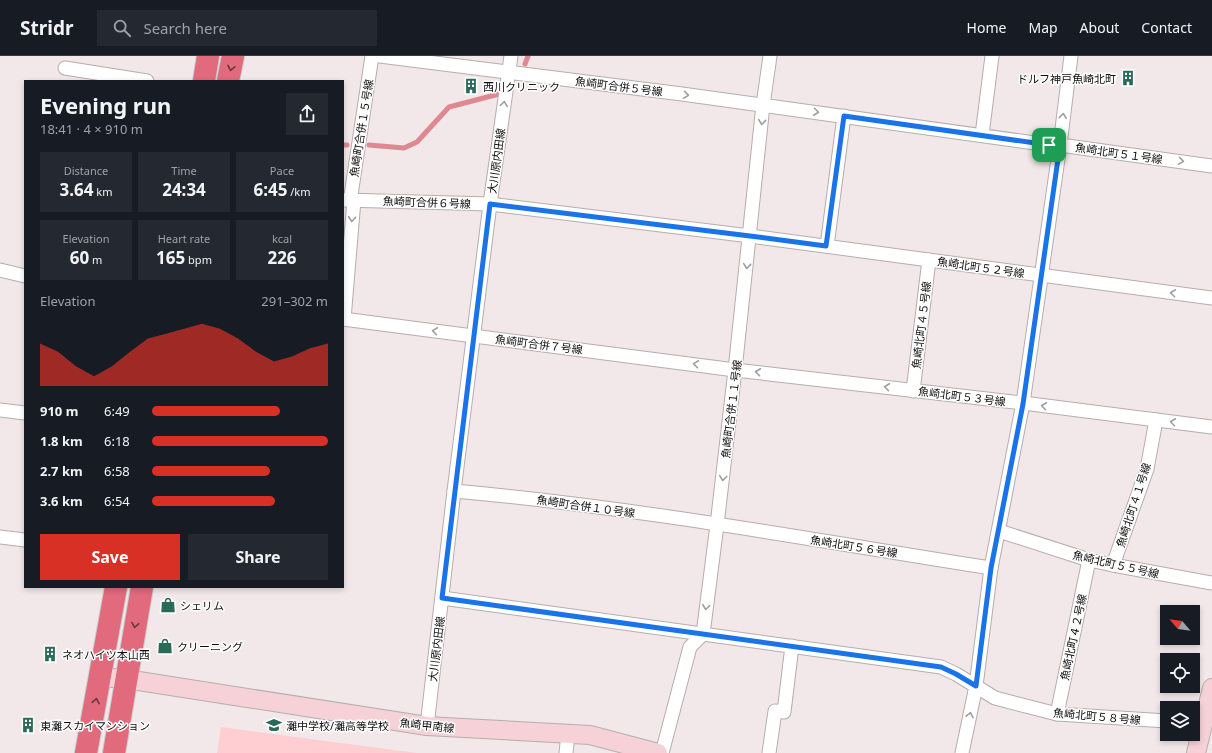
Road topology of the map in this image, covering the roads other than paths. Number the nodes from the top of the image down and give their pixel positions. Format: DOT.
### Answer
graph roads {
  1 [pos="208,56"];
  2 [pos="233,56"];
  3 [pos="372,56"];
  4 [pos="380,56"];
  5 [pos="511,56"];
  6 [pos="770,56"];
  7 [pos="992,56"];
  8 [pos="1071,56"];
  9 [pos="65,68"];
  10 [pos="509,73"];
  11 [pos="126,79"];
  12 [pos="136,80"];
  13 [pos="204,80"];
  14 [pos="228,80"];
  15 [pos="764,105"];
  16 [pos="844,116"];
  17 [pos="982,135"];
  18 [pos="1060,145"];
  19 [pos="1212,166"];
  20 [pos="348,200"];
  21 [pos="490,204"];
  22 [pos="750,236"];
  23 [pos="826,246"];
  24 [pos="928,260"];
  25 [pos="0,270"];
  26 [pos="24,276"];
  27 [pos="1041,276"];
  28 [pos="344,295"];
  29 [pos="1212,298"];
  30 [pos="344,319"];
  31 [pos="474,337"];
  32 [pos="735,370"];
  33 [pos="913,390"];
  34 [pos="1023,404"];
  35 [pos="0,410"];
  36 [pos="24,413"];
  37 [pos="1156,420"];
  38 [pos="1212,427"];
  39 [pos="454,492"];
  40 [pos="717,525"];
  41 [pos="999,531"];
  42 [pos="0,537"];
  43 [pos="24,540"];
  44 [pos="1089,560"];
  45 [pos="1113,565"];
  46 [pos="991,568"];
  47 [pos="1212,583"];
  48 [pos="116,588"];
  49 [pos="142,588"];
  50 [pos="442,598"];
  51 [pos="703,634"];
  52 [pos="792,646"];
  53 [pos="100,676"];
  54 [pos="126,679"];
  55 [pos="976,686"];
  56 [pos="1212,688"];
  57 [pos="1057,714"];
  58 [pos="1160,721"];
  59 [pos="1203,722"];
  60 [pos="427,726"];
  61 [pos="568,734"];
  62 [pos="86,753"];
  63 [pos="114,753"];
  64 [pos="566,753"];
  65 [pos="658,753"];
  66 [pos="662,753"];
  67 [pos="769,753"];
  68 [pos="962,753"];
  69 [pos="1196,753"];
  1 -- 13 [label="highway"];
  2 -- 14 [label="highway, one-way"];
  3 -- 20 [label="street, 魚崎町合併１５号線"];
  4 -- 10 [label="street, 魚崎町合併５号線"];
  5 -- 10 [label="street, 大川原内田線"];
  6 -- 15 [label="street, 魚崎町合併１１号線"];
  7 -- 17 [label="street"];
  18 -- 8 [label="street, one-way"];
  9 -- 11 [label="street"];
  10 -- 15 [label="street, 魚崎町合併５号線, one-way"];
  21 -- 10 [label="street, 大川原内田線, one-way"];
  11 -- 12 [label="street"];
  15 -- 16 [label="street, 魚崎北町５１号線, one-way"];
  15 -- 22 [label="street, 魚崎町合併１１号線, one-way"];
  16 -- 17 [label="street, 魚崎北町５１号線"];
  16 -- 23 [label="street"];
  17 -- 18 [label="street, 魚崎北町５１号線"];
  18 -- 19 [label="street, 魚崎北町５１号線, one-way"];
  18 -- 27 [label="street"];
  20 -- 21 [label="street, 魚崎町合併６号線"];
  20 -- 28 [label="street, 魚崎町合併１５号線, one-way"];
  21 -- 22 [label="street, 魚崎町合併６号線"];
  21 -- 31 [label="street, 大川原内田線"];
  22 -- 23 [label="street, 魚崎北町５２号線"];
  22 -- 32 [label="street, 魚崎町合併１１号線, one-way"];
  23 -- 24 [label="street, 魚崎北町５２号線"];
  24 -- 27 [label="street, 魚崎北町５２号線"];
  24 -- 33 [label="street, 魚崎北町４５号線"];
  25 -- 26 [label="street"];
  29 -- 27 [label="street, 魚崎北町５２号線, one-way"];
  27 -- 34 [label="street"];
  31 -- 30 [label="street, 魚崎町合併７号線, one-way"];
  32 -- 31 [label="street, 魚崎町合併７号線, one-way"];
  31 -- 39 [label="street, 大川原内田線"];
  33 -- 32 [label="street, 魚崎北町５３号線, one-way"];
  32 -- 40 [label="street, 魚崎町合併１１号線, one-way"];
  33 -- 34 [label="street, 魚崎北町５３号線"];
  37 -- 34 [label="street, 魚崎北町５３号線, one-way"];
  34 -- 41 [label="street"];
  35 -- 36 [label="street"];
  38 -- 37 [label="street, 魚崎北町５３号線, one-way"];
  37 -- 45 [label="street, 魚崎北町４１号線"];
  39 -- 40 [label="street, 魚崎町合併１０号線"];
  39 -- 50 [label="street, 大川原内田線"];
  40 -- 46 [label="street, 魚崎北町５６号線"];
  40 -- 51 [label="street, 魚崎町合併１１号線, one-way"];
  41 -- 44 [label="street, 魚崎北町５５号線"];
  41 -- 46 [label="street"];
  42 -- 43 [label="street"];
  44 -- 45 [label="street, 魚崎北町５５号線"];
  44 -- 57 [label="street, 魚崎北町４２号線"];
  45 -- 47 [label="street, 魚崎北町５５号線"];
  46 -- 55 [label="street"];
  48 -- 53 [label="highway"];
  49 -- 54 [label="highway, one-way"];
  50 -- 51 [label="street, 魚崎北町５８号線"];
  50 -- 60 [label="street, 大川原内田線"];
  51 -- 52 [label="street, 魚崎北町５８号線"];
  51 -- 66 [label="street"];
  52 -- 55 [label="street, 魚崎北町５８号線"];
  52 -- 67 [label="street"];
  53 -- 54 [label="street, 魚崎甲南線"];
  62 -- 53 [label="highway, one-way"];
  54 -- 60 [label="street, 魚崎甲南線"];
  54 -- 63 [label="highway"];
  55 -- 57 [label="street, 魚崎北町５８号線"];
  68 -- 55 [label="street, one-way"];
  56 -- 59 [label="street"];
  57 -- 58 [label="street, 魚崎北町５８号線"];
  59 -- 69 [label="street"];
  60 -- 61 [label="street, 魚崎甲南線"];
  61 -- 64 [label="street"];
  61 -- 65 [label="street, 魚崎甲南線"];
}
